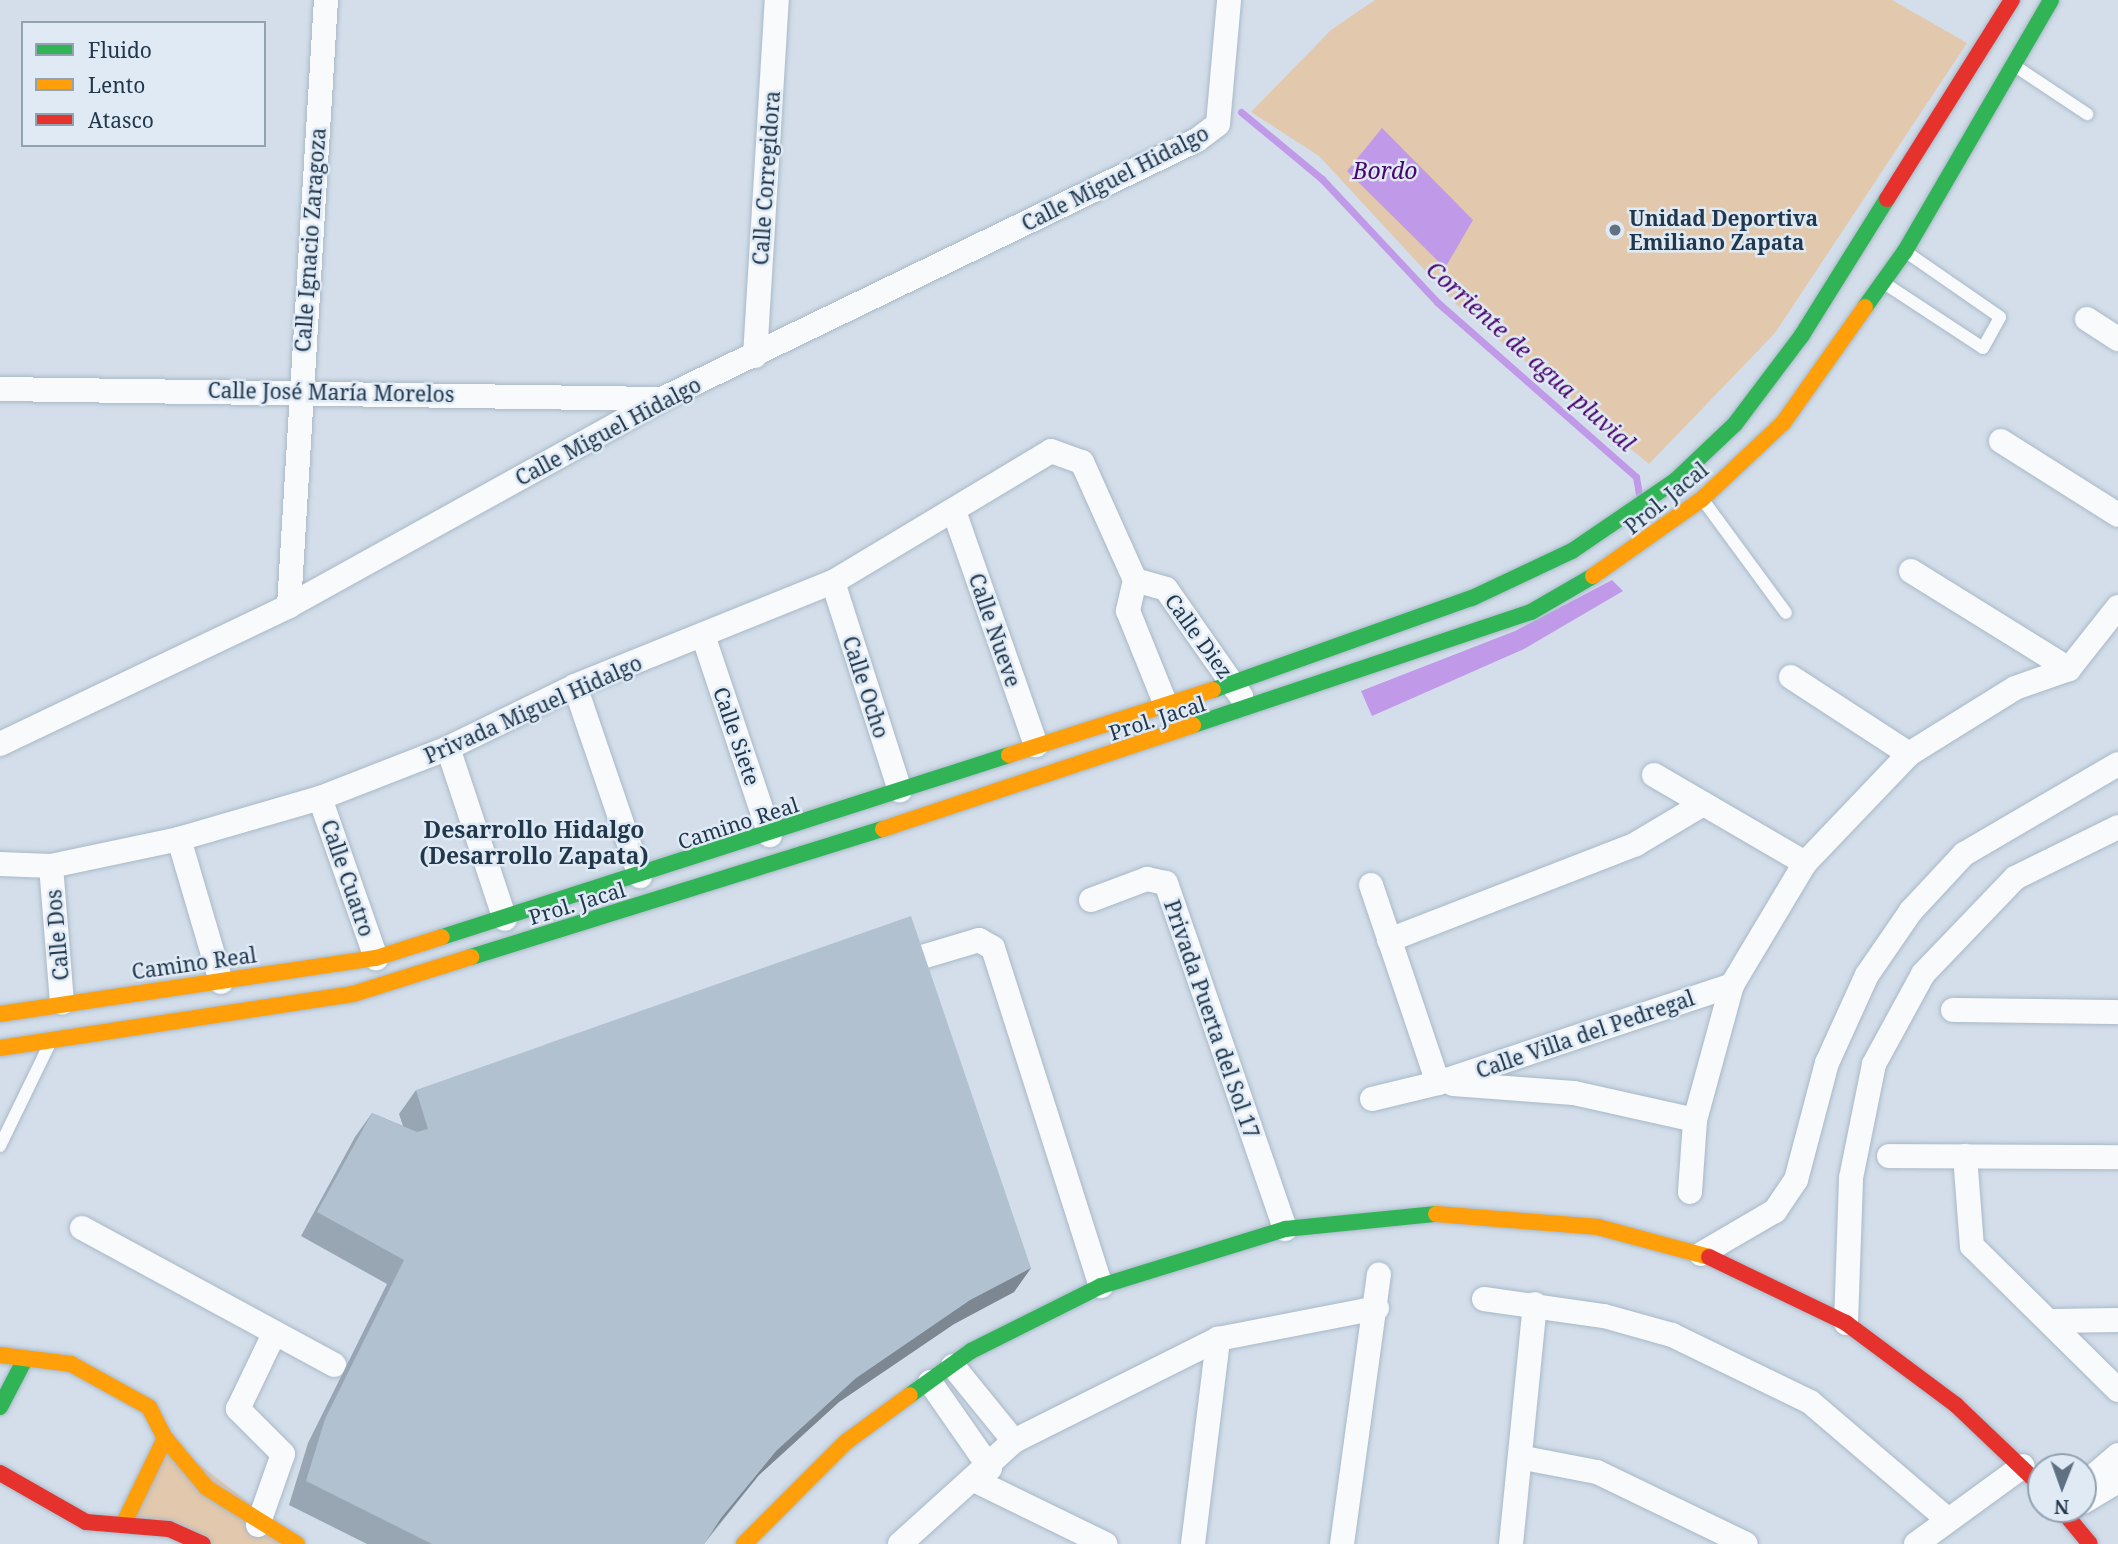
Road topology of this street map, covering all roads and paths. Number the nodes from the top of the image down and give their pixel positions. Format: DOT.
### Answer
graph roads {
  1 [pos="326,0"];
  2 [pos="778,0"];
  3 [pos="1228,0"];
  4 [pos="2012,0"];
  5 [pos="2051,0"];
  6 [pos="2013,65"];
  7 [pos="1953,102"];
  8 [pos="2087,114"];
  9 [pos="1979,121"];
  10 [pos="1905,251"];
  11 [pos="1884,282"];
  12 [pos="2087,319"];
  13 [pos="2118,339"];
  14 [pos="755,356"];
  15 [pos="0,389"];
  16 [pos="301,390"];
  17 [pos="662,399"];
  18 [pos="2001,441"];
  19 [pos="1702,499"];
  20 [pos="955,514"];
  21 [pos="2118,515"];
  22 [pos="1911,570"];
  23 [pos="1135,580"];
  24 [pos="833,582"];
  25 [pos="289,606"];
  26 [pos="2118,607"];
  27 [pos="1786,613"];
  28 [pos="704,638"];
  29 [pos="2069,669"];
  30 [pos="1791,677"];
  31 [pos="1234,683"];
  32 [pos="575,686"];
  33 [pos="1166,705"];
  34 [pos="1248,710"];
  35 [pos="0,744"];
  36 [pos="1036,745"];
  37 [pos="448,748"];
  38 [pos="1909,754"];
  39 [pos="2118,764"];
  40 [pos="1654,775"];
  41 [pos="900,792"];
  42 [pos="320,798"];
  43 [pos="1703,804"];
  44 [pos="2118,827"];
  45 [pos="770,835"];
  46 [pos="179,839"];
  47 [pos="1805,863"];
  48 [pos="0,864"];
  49 [pos="51,866"];
  50 [pos="640,876"];
  51 [pos="1371,885"];
  52 [pos="1091,900"];
  53 [pos="505,919"];
  54 [pos="1389,940"];
  55 [pos="376,958"];
  56 [pos="912,960"];
  57 [pos="220,982"];
  58 [pos="1732,985"];
  59 [pos="62,1003"];
  60 [pos="1953,1010"];
  61 [pos="2118,1012"];
  62 [pos="0,1014"];
  63 [pos="50,1041"];
  64 [pos="0,1048"];
  65 [pos="1438,1083"];
  66 [pos="1372,1099"];
  67 [pos="1695,1120"];
  68 [pos="0,1146"];
  69 [pos="1889,1156"];
  70 [pos="1965,1156"];
  71 [pos="2118,1157"];
  72 [pos="1690,1192"];
  73 [pos="82,1228"];
  74 [pos="1285,1229"];
  75 [pos="1700,1254"];
  76 [pos="1379,1275"];
  77 [pos="1101,1286"];
  78 [pos="1484,1299"];
  79 [pos="1535,1304"];
  80 [pos="1377,1308"];
  81 [pos="2118,1320"];
  82 [pos="2052,1321"];
  83 [pos="1846,1323"];
  84 [pos="274,1334"];
  85 [pos="1218,1339"];
  86 [pos="0,1355"];
  87 [pos="23,1363"];
  88 [pos="334,1365"];
  89 [pos="960,1376"];
  90 [pos="930,1382"];
  91 [pos="2118,1390"];
  92 [pos="0,1407"];
  93 [pos="165,1438"];
  94 [pos="1014,1441"];
  95 [pos="2118,1455"];
  96 [pos="1524,1458"];
  97 [pos="2017,1472"];
  98 [pos="0,1473"];
  99 [pos="983,1474"];
  100 [pos="2027,1478"];
  101 [pos="2097,1478"];
  102 [pos="2118,1481"];
  103 [pos="2097,1490"];
  104 [pos="1947,1519"];
  105 [pos="124,1523"];
  106 [pos="2084,1523"];
  107 [pos="258,1525"];
  108 [pos="203,1544"];
  109 [pos="296,1544"];
  110 [pos="744,1544"];
  111 [pos="900,1544"];
  112 [pos="1105,1544"];
  113 [pos="1193,1544"];
  114 [pos="1342,1544"];
  115 [pos="1511,1544"];
  116 [pos="1746,1544"];
  117 [pos="1916,1544"];
  118 [pos="2090,1544"];
  1 -- 16 [label="street, Calle Ignacio Zaragoza"];
  2 -- 14 [label="street, Calle Corregidora"];
  3 -- 14 [label="street, Calle Miguel Hidalgo"];
  4 -- 7 [label="street, Prol. Jacal"];
  5 -- 6 [label="street, Prol. Jacal"];
  6 -- 8 [label="lane"];
  6 -- 9 [label="street, Prol. Jacal"];
  7 -- 9 [label="street"];
  7 -- 31 [label="street, Prol. Jacal"];
  9 -- 10 [label="street, Prol. Jacal"];
  10 -- 11 [label="street, Prol. Jacal"];
  10 -- 11 [label="lane"];
  11 -- 19 [label="street, Prol. Jacal"];
  12 -- 13 [label="street"];
  14 -- 17 [label="street, Calle Miguel Hidalgo"];
  15 -- 16 [label="street, Calle José María Morelos"];
  16 -- 17 [label="street, Calle José María Morelos"];
  16 -- 25 [label="street, Calle Ignacio Zaragoza"];
  17 -- 25 [label="street, Calle Miguel Hidalgo"];
  18 -- 21 [label="street"];
  19 -- 27 [label="lane"];
  19 -- 34 [label="street, Prol. Jacal"];
  20 -- 23 [label="street, Privada Miguel Hidalgo"];
  20 -- 24 [label="street, Privada Miguel Hidalgo"];
  20 -- 36 [label="street, Calle Nueve"];
  22 -- 29 [label="street"];
  23 -- 31 [label="street, Calle Diez"];
  23 -- 33 [label="street, Calle Diez"];
  24 -- 28 [label="street, Privada Miguel Hidalgo"];
  24 -- 41 [label="street, Calle Ocho"];
  25 -- 35 [label="street, Calle Miguel Hidalgo"];
  26 -- 29 [label="street"];
  28 -- 32 [label="street, Privada Miguel Hidalgo"];
  28 -- 45 [label="street, Calle Siete"];
  29 -- 38 [label="street, Calle Villa del Pedregal"];
  30 -- 38 [label="street"];
  31 -- 33 [label="street, Camino Real"];
  31 -- 34 [label="street, Calle Diez"];
  32 -- 37 [label="street, Privada Miguel Hidalgo"];
  32 -- 50 [label="street"];
  33 -- 36 [label="street, Camino Real"];
  34 -- 63 [label="street, Prol. Jacal"];
  36 -- 41 [label="street, Camino Real"];
  37 -- 42 [label="street, Privada Miguel Hidalgo"];
  37 -- 53 [label="street"];
  38 -- 47 [label="street, Calle Villa del Pedregal"];
  39 -- 75 [label="street"];
  40 -- 43 [label="street"];
  41 -- 45 [label="street, Camino Real"];
  42 -- 46 [label="street, Privada Miguel Hidalgo"];
  42 -- 55 [label="street, Calle Cuatro"];
  43 -- 47 [label="street"];
  43 -- 54 [label="street"];
  44 -- 83 [label="street"];
  45 -- 50 [label="street, Camino Real"];
  46 -- 49 [label="street, Privada Miguel Hidalgo"];
  46 -- 57 [label="street"];
  47 -- 58 [label="street, Calle Villa del Pedregal"];
  48 -- 49 [label="street, Privada Miguel Hidalgo"];
  49 -- 59 [label="street, Calle Dos"];
  50 -- 53 [label="street, Camino Real"];
  51 -- 54 [label="street"];
  52 -- 74 [label="street, Privada Puerta del Sol 17"];
  53 -- 55 [label="street, Camino Real"];
  54 -- 65 [label="street"];
  55 -- 57 [label="street, Camino Real"];
  56 -- 77 [label="street"];
  57 -- 59 [label="street, Camino Real"];
  58 -- 65 [label="street, Calle Villa del Pedregal"];
  58 -- 67 [label="street, Calle Villa del Pedregal"];
  59 -- 62 [label="street, Camino Real"];
  60 -- 61 [label="street"];
  63 -- 64 [label="street, Prol. Jacal"];
  63 -- 68 [label="lane"];
  65 -- 66 [label="street, Calle Villa del Pedregal"];
  65 -- 67 [label="street, Calle Villa del Pedregal"];
  67 -- 72 [label="street, Calle Villa del Pedregal"];
  69 -- 70 [label="street"];
  70 -- 71 [label="street"];
  70 -- 82 [label="street"];
  73 -- 84 [label="street"];
  74 -- 75 [label="street"];
  74 -- 77 [label="street"];
  75 -- 83 [label="street"];
  76 -- 80 [label="street"];
  77 -- 89 [label="street"];
  78 -- 79 [label="street"];
  79 -- 96 [label="street"];
  79 -- 104 [label="street"];
  80 -- 85 [label="street"];
  80 -- 114 [label="street"];
  81 -- 82 [label="street"];
  82 -- 91 [label="street"];
  83 -- 97 [label="street"];
  84 -- 88 [label="street"];
  84 -- 107 [label="street"];
  85 -- 94 [label="street"];
  85 -- 113 [label="street"];
  86 -- 87 [label="street"];
  87 -- 92 [label="street"];
  87 -- 93 [label="street"];
  89 -- 90 [label="street"];
  89 -- 94 [label="street"];
  90 -- 99 [label="street"];
  90 -- 110 [label="street"];
  93 -- 105 [label="street"];
  93 -- 107 [label="street"];
  94 -- 99 [label="street"];
  95 -- 101 [label="street"];
  96 -- 115 [label="street"];
  96 -- 116 [label="street"];
  97 -- 100 [label="street"];
  97 -- 104 [label="street"];
  98 -- 105 [label="street"];
  99 -- 111 [label="street"];
  99 -- 112 [label="street"];
  102 -- 103 [label="street"];
  104 -- 117 [label="street"];
  105 -- 108 [label="street"];
  106 -- 118 [label="street"];
  107 -- 109 [label="street"];
}
